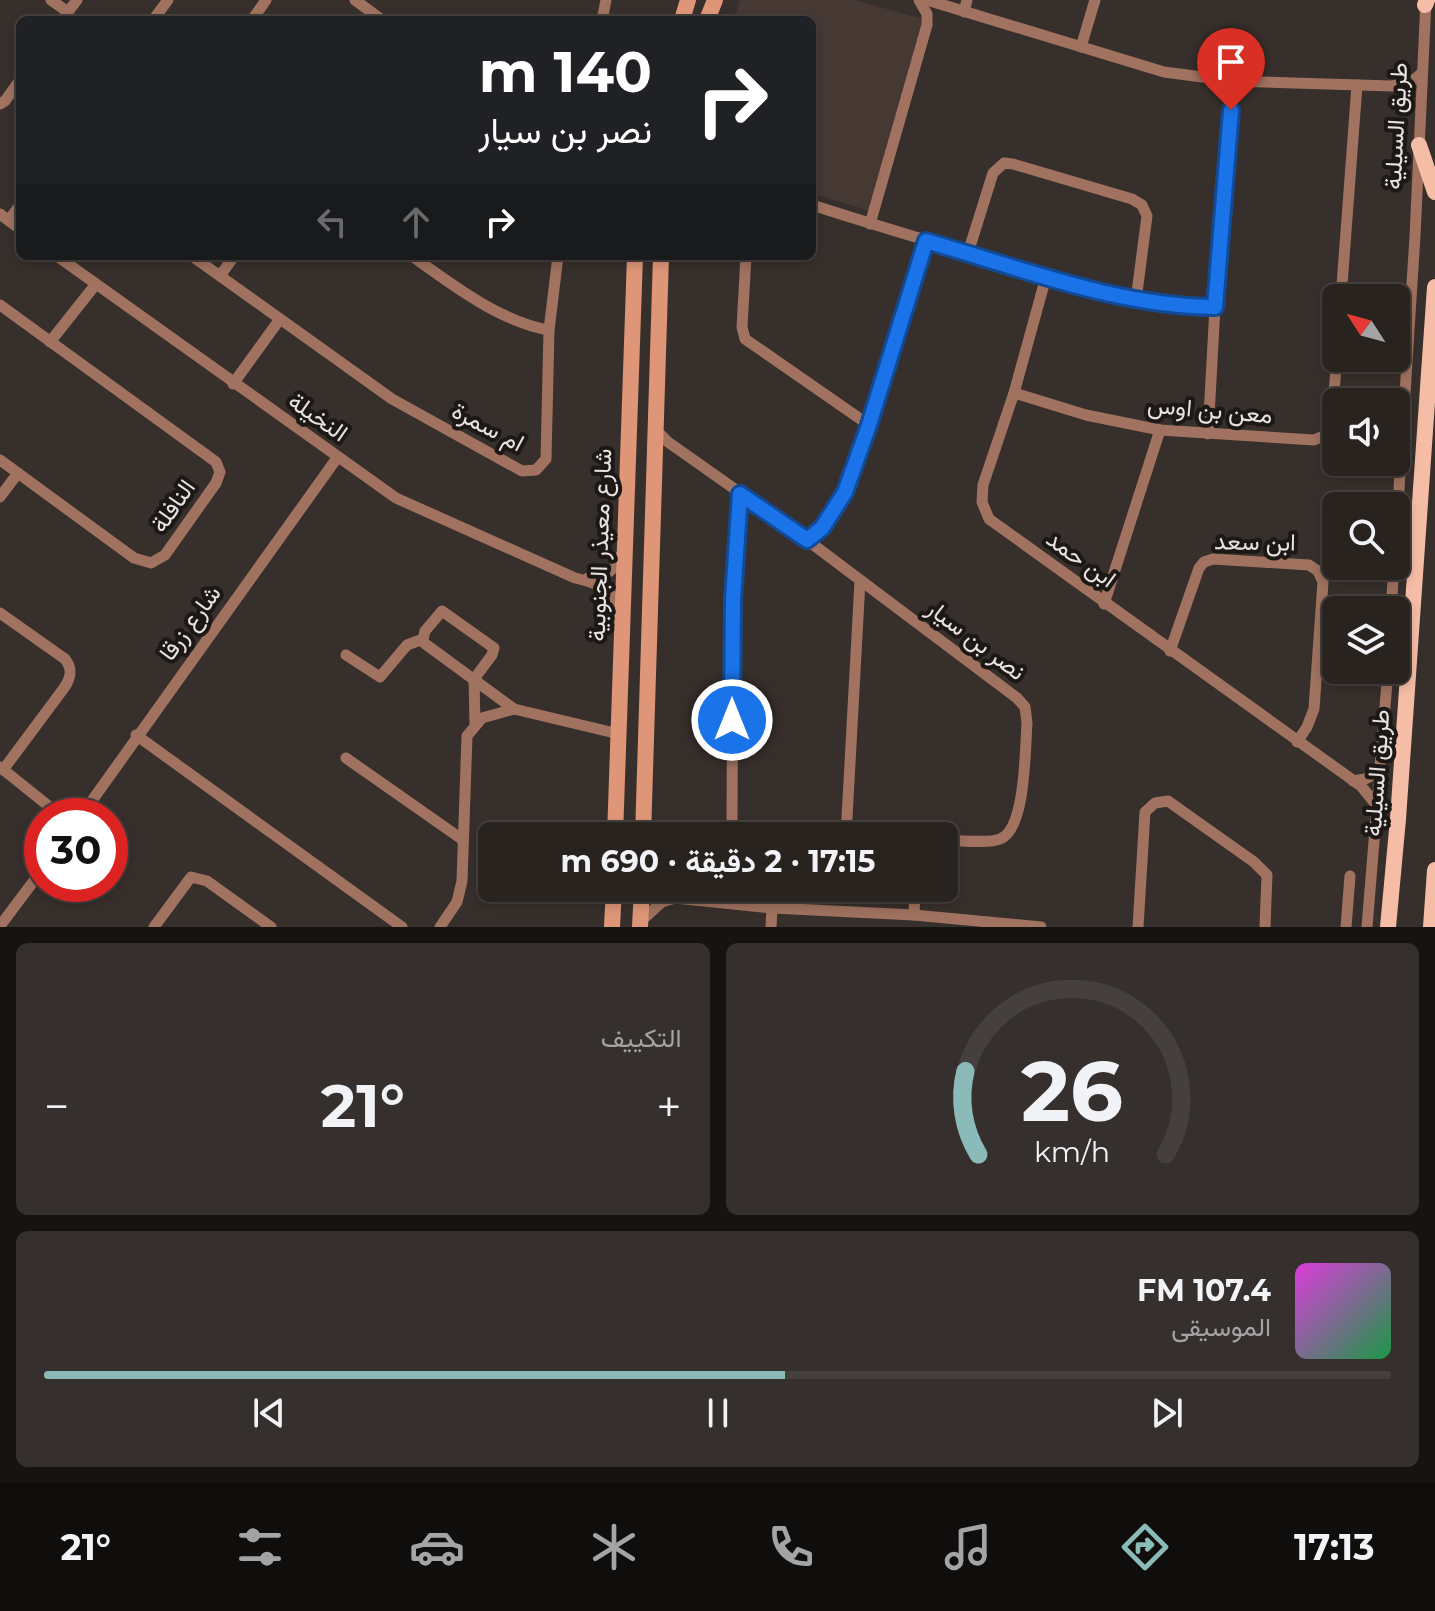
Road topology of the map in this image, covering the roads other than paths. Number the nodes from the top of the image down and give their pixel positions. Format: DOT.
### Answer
graph roads {
  1 [pos="51,0"];
  2 [pos="77,0"];
  3 [pos="355,0"];
  4 [pos="919,0"];
  5 [pos="927,0"];
  6 [pos="1095,0"];
  7 [pos="1426,2"];
  8 [pos="965,6"];
  9 [pos="65,16"];
  10 [pos="377,16"];
  11 [pos="1081,47"];
  12 [pos="1422,73"];
  13 [pos="1233,81"];
  14 [pos="1357,85"];
  15 [pos="16,86"];
  16 [pos="1392,86"];
  17 [pos="1421,103"];
  18 [pos="0,104"];
  19 [pos="1419,145"];
  20 [pos="1435,192"];
  21 [pos="816,206"];
  22 [pos="870,224"];
  23 [pos="926,241"];
  24 [pos="968,253"];
  25 [pos="63,260"];
  26 [pos="198,260"];
  27 [pos="231,260"];
  28 [pos="418,260"];
  29 [pos="558,260"];
  30 [pos="632,260"];
  31 [pos="661,260"];
  32 [pos="746,260"];
  33 [pos="220,276"];
  34 [pos="1046,277"];
  35 [pos="96,284"];
  36 [pos="1342,284"];
  37 [pos="1435,287"];
  38 [pos="1136,300"];
  39 [pos="0,305"];
  40 [pos="1215,307"];
  41 [pos="280,319"];
  42 [pos="549,330"];
  43 [pos="50,342"];
  44 [pos="1336,372"];
  45 [pos="233,384"];
  46 [pos="1014,393"];
  47 [pos="869,425"];
  48 [pos="655,428"];
  49 [pos="1160,430"];
  50 [pos="1208,434"];
  51 [pos="681,451"];
  52 [pos="337,458"];
  53 [pos="0,460"];
  54 [pos="654,469"];
  55 [pos="18,473"];
  56 [pos="1399,492"];
  57 [pos="740,494"];
  58 [pos="0,497"];
  59 [pos="807,540"];
  60 [pos="624,546"];
  61 [pos="575,578"];
  62 [pos="860,581"];
  63 [pos="1104,604"];
  64 [pos="622,611"];
  65 [pos="0,613"];
  66 [pos="423,639"];
  67 [pos="1170,651"];
  68 [pos="346,655"];
  69 [pos="474,679"];
  70 [pos="1387,684"];
  71 [pos="514,709"];
  72 [pos="475,725"];
  73 [pos="619,734"];
  74 [pos="136,735"];
  75 [pos="1297,742"];
  76 [pos="346,758"];
  77 [pos="2,768"];
  78 [pos="1381,771"];
  79 [pos="1353,781"];
  80 [pos="39,798"];
  81 [pos="93,798"];
  82 [pos="1378,807"];
  83 [pos="616,822"];
  84 [pos="643,822"];
  85 [pos="732,822"];
  86 [pos="846,822"];
  87 [pos="463,840"];
  88 [pos="958,840"];
  89 [pos="1435,870"];
  90 [pos="1350,876"];
  91 [pos="24,894"];
  92 [pos="613,902"];
  93 [pos="641,902"];
  94 [pos="662,902"];
  95 [pos="714,902"];
  96 [pos="914,902"];
  97 [pos="772,908"];
  98 [pos="914,915"];
  99 [pos="640,924"];
  100 [pos="1432,925"];
  101 [pos="0,926"];
  102 [pos="154,927"];
  103 [pos="271,927"];
  104 [pos="402,927"];
  105 [pos="440,927"];
  106 [pos="612,927"];
  107 [pos="771,927"];
  108 [pos="1041,927"];
  109 [pos="1138,927"];
  110 [pos="1265,927"];
  111 [pos="1346,927"];
  112 [pos="1367,927"];
  113 [pos="1388,927"];
  1 -- 9 [label="street"];
  2 -- 9 [label="street"];
  3 -- 10 [label="street"];
  4 -- 22 [label="street"];
  5 -- 8 [label="street"];
  6 -- 11 [label="street"];
  7 -- 12 [label="street, طريق السيلية"];
  8 -- 11 [label="street"];
  11 -- 13 [label="street"];
  12 -- 16 [label="street"];
  12 -- 17 [label="street, طريق السيلية"];
  13 -- 14 [label="street"];
  13 -- 40 [label="street"];
  14 -- 16 [label="street"];
  14 -- 36 [label="street"];
  15 -- 18 [label="street"];
  16 -- 17 [label="street"];
  17 -- 19 [label="street, طريق السيلية"];
  19 -- 20 [label="main road"];
  19 -- 56 [label="street, طريق السيلية"];
  21 -- 22 [label="street"];
  22 -- 23 [label="street"];
  23 -- 24 [label="street"];
  23 -- 47 [label="street"];
  24 -- 34 [label="street"];
  24 -- 38 [label="street"];
  25 -- 35 [label="street, النخيلة"];
  26 -- 33 [label="street, ام سمرة"];
  27 -- 33 [label="street"];
  28 -- 42 [label="street"];
  29 -- 42 [label="street, ام سمرة"];
  30 -- 60 [label="street, شارع معيذر الجنوبية"];
  31 -- 48 [label="street, شارع معيذر الجنوبية"];
  32 -- 47 [label="street"];
  33 -- 41 [label="street, ام سمرة"];
  34 -- 38 [label="street"];
  34 -- 46 [label="street, ابن حمد"];
  35 -- 43 [label="street"];
  35 -- 45 [label="street, النخيلة"];
  37 -- 113 [label="main road, طريق السيلية"];
  38 -- 40 [label="street"];
  39 -- 43 [label="street, النافلة"];
  40 -- 50 [label="street"];
  41 -- 42 [label="street, ام سمرة"];
  41 -- 45 [label="street"];
  43 -- 55 [label="street, النافلة"];
  44 -- 50 [label="street, معن بن اوس"];
  45 -- 52 [label="street, النخيلة"];
  46 -- 49 [label="street, معن بن اوس"];
  46 -- 63 [label="street, ابن حمد"];
  47 -- 59 [label="street"];
  48 -- 51 [label="street, نصر بن سيار"];
  48 -- 54 [label="street, شارع معيذر الجنوبية"];
  49 -- 50 [label="street, معن بن اوس"];
  49 -- 63 [label="street"];
  51 -- 54 [label="street"];
  51 -- 57 [label="street, نصر بن سيار"];
  52 -- 61 [label="street, النخيلة"];
  52 -- 74 [label="street, شارع زرقا"];
  53 -- 55 [label="street, النافلة"];
  54 -- 84 [label="street, شارع معيذر الجنوبية"];
  55 -- 58 [label="street"];
  57 -- 59 [label="street, نصر بن سيار"];
  57 -- 85 [label="street"];
  59 -- 62 [label="street, نصر بن سيار"];
  60 -- 61 [label="street"];
  60 -- 64 [label="street, شارع معيذر الجنوبية"];
  61 -- 64 [label="street, النخيلة"];
  62 -- 86 [label="street"];
  62 -- 88 [label="street, نصر بن سيار"];
  63 -- 67 [label="street, ابن حمد"];
  64 -- 73 [label="street, شارع معيذر الجنوبية"];
  65 -- 77 [label="street"];
  66 -- 68 [label="street"];
  66 -- 69 [label="street"];
  66 -- 69 [label="street"];
  67 -- 75 [label="street, ابن حمد"];
  67 -- 75 [label="street, ابن سعد"];
  69 -- 71 [label="street"];
  69 -- 72 [label="street"];
  70 -- 78 [label="street, طريق السيلية"];
  71 -- 72 [label="street"];
  71 -- 73 [label="street"];
  72 -- 87 [label="street"];
  73 -- 83 [label="street, شارع معيذر الجنوبية"];
  74 -- 81 [label="street, شارع زرقا"];
  74 -- 104 [label="street"];
  75 -- 79 [label="street, ابن حمد"];
  76 -- 87 [label="street"];
  77 -- 80 [label="street"];
  78 -- 79 [label="street"];
  78 -- 82 [label="street, طريق السيلية"];
  79 -- 82 [label="street, ابن حمد"];
  82 -- 112 [label="street, طريق السيلية"];
  87 -- 105 [label="street"];
  89 -- 100 [label="main road"];
  90 -- 111 [label="street"];
  91 -- 101 [label="street"];
  92 -- 106 [label="street"];
  93 -- 99 [label="street"];
  94 -- 99 [label="street"];
  95 -- 97 [label="street"];
  96 -- 98 [label="street"];
  97 -- 98 [label="street"];
  97 -- 107 [label="street"];
  98 -- 108 [label="street"];
  102 -- 103 [label="street"];
  109 -- 110 [label="street"];
}
